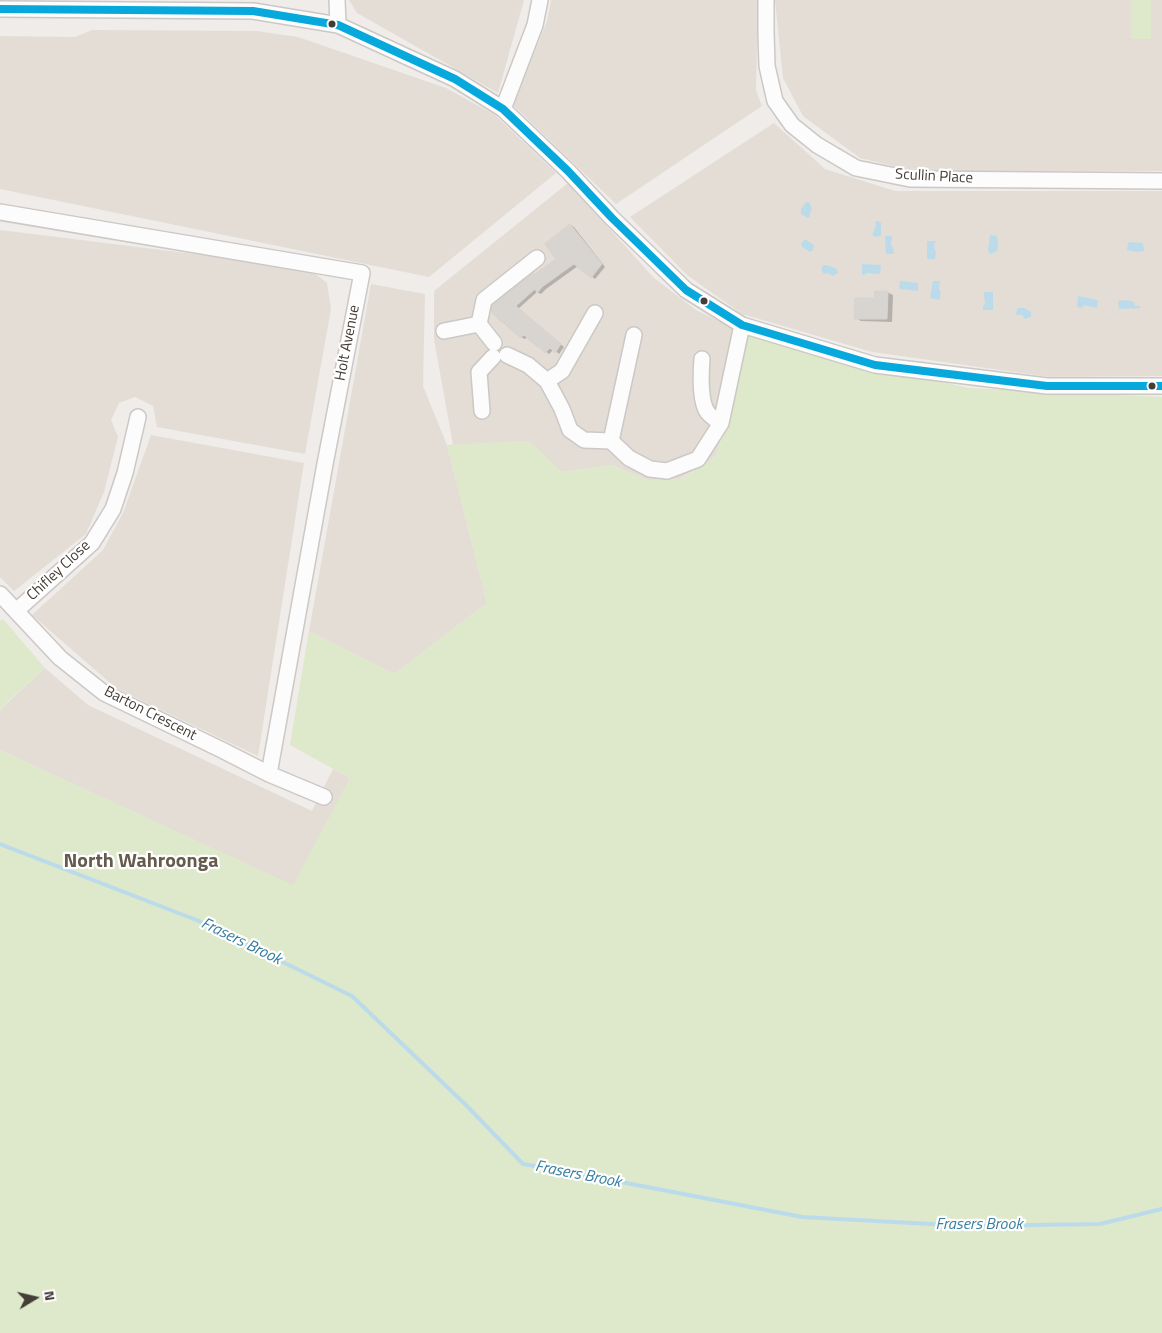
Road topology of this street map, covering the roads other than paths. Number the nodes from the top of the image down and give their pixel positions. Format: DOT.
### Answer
graph roads {
  1 [pos="337,0"];
  2 [pos="540,0"];
  3 [pos="766,0"];
  4 [pos="0,9"];
  5 [pos="338,25"];
  6 [pos="503,108"];
  7 [pos="1162,181"];
  8 [pos="0,212"];
  9 [pos="537,258"];
  10 [pos="595,313"];
  11 [pos="479,324"];
  12 [pos="742,325"];
  13 [pos="444,331"];
  14 [pos="634,335"];
  15 [pos="498,352"];
  16 [pos="702,359"];
  17 [pos="547,381"];
  18 [pos="1162,386"];
  19 [pos="482,411"];
  20 [pos="138,417"];
  21 [pos="721,423"];
  22 [pos="611,441"];
  23 [pos="0,594"];
  24 [pos="16,611"];
  25 [pos="269,774"];
  26 [pos="324,797"];
  1 -- 5 [label="street"];
  2 -- 6 [label="street"];
  3 -- 7 [label="street, Scullin Place"];
  4 -- 5 [label="street"];
  5 -- 6 [label="street"];
  6 -- 12 [label="street"];
  8 -- 25 [label="street, Holt Avenue"];
  9 -- 11 [label="street"];
  10 -- 17 [label="street"];
  11 -- 13 [label="street"];
  11 -- 15 [label="street"];
  12 -- 18 [label="street"];
  12 -- 21 [label="street"];
  14 -- 22 [label="street"];
  15 -- 17 [label="street"];
  15 -- 19 [label="street"];
  16 -- 21 [label="street"];
  17 -- 22 [label="street"];
  20 -- 24 [label="street, Chifley Close"];
  21 -- 22 [label="street"];
  23 -- 24 [label="street, Barton Crescent"];
  24 -- 25 [label="street, Barton Crescent"];
  25 -- 26 [label="street, Barton Crescent"];
}
